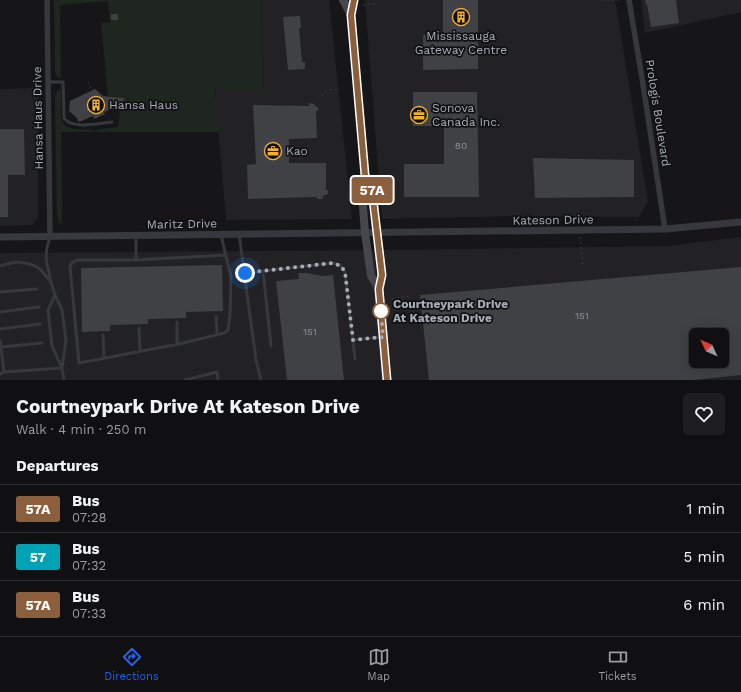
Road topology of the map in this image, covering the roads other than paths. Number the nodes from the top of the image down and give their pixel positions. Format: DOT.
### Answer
graph roads {
  1 [pos="47,0"];
  2 [pos="343,0"];
  3 [pos="354,0"];
  4 [pos="629,0"];
  5 [pos="351,15"];
  6 [pos="48,82"];
  7 [pos="112,122"];
  8 [pos="365,175"];
  9 [pos="741,222"];
  10 [pos="665,229"];
  11 [pos="377,232"];
  12 [pos="365,233"];
  13 [pos="221,234"];
  14 [pos="239,234"];
  15 [pos="136,235"];
  16 [pos="0,237"];
  17 [pos="50,237"];
  18 [pos="226,255"];
  19 [pos="136,260"];
  20 [pos="0,266"];
  21 [pos="263,271"];
  22 [pos="245,273"];
  23 [pos="51,282"];
  24 [pos="37,289"];
  25 [pos="379,289"];
  26 [pos="0,292"];
  27 [pos="55,295"];
  28 [pos="39,307"];
  29 [pos="0,312"];
  30 [pos="216,316"];
  31 [pos="177,322"];
  32 [pos="40,324"];
  33 [pos="139,328"];
  34 [pos="0,329"];
  35 [pos="103,335"];
  36 [pos="217,335"];
  37 [pos="383,337"];
  38 [pos="0,340"];
  39 [pos="353,340"];
  40 [pos="42,343"];
  41 [pos="177,344"];
  42 [pos="271,346"];
  43 [pos="1,347"];
  44 [pos="140,351"];
  45 [pos="104,358"];
  46 [pos="355,359"];
  47 [pos="62,368"];
  48 [pos="2,373"];
  49 [pos="64,380"];
  50 [pos="185,380"];
  51 [pos="218,380"];
  52 [pos="261,380"];
  53 [pos="388,380"];
  1 -- 6 [label="street, Hansa Haus Drive"];
  2 -- 5 [label="main road"];
  3 -- 5 [label="main road"];
  4 -- 10 [label="street, Prologis Boulevard"];
  5 -- 8 [label="main road"];
  6 -- 7 [label="lane"];
  6 -- 17 [label="street, Hansa Haus Drive"];
  8 -- 11 [label="main road"];
  8 -- 12 [label="main road"];
  9 -- 10 [label="street, Kateson Drive"];
  10 -- 11 [label="street, Kateson Drive"];
  11 -- 12 [label="street, Kateson Drive"];
  11 -- 25 [label="main road"];
  12 -- 14 [label="street, Maritz Drive"];
  12 -- 25 [label="main road"];
  13 -- 14 [label="street, Maritz Drive"];
  13 -- 15 [label="street, Maritz Drive"];
  13 -- 18 [label="lane"];
  14 -- 22 [label="lane"];
  15 -- 17 [label="street, Maritz Drive"];
  15 -- 19 [label="lane"];
  16 -- 17 [label="street, Maritz Drive"];
  17 -- 23 [label="lane"];
  18 -- 19 [label="lane"];
  18 -- 36 [label="lane"];
  19 -- 45 [label="lane"];
  20 -- 23 [label="lane"];
  21 -- 22 [label="lane"];
  21 -- 39 [label="lane"];
  21 -- 42 [label="lane"];
  22 -- 52 [label="lane"];
  23 -- 27 [label="lane"];
  24 -- 26 [label="lane"];
  25 -- 37 [label="main road"];
  27 -- 47 [label="lane"];
  27 -- 47 [label="lane"];
  28 -- 29 [label="lane"];
  30 -- 36 [label="lane"];
  31 -- 41 [label="lane"];
  32 -- 34 [label="lane"];
  33 -- 44 [label="lane"];
  35 -- 45 [label="lane"];
  36 -- 41 [label="lane"];
  37 -- 39 [label="lane"];
  37 -- 53 [label="main road"];
  38 -- 43 [label="lane"];
  39 -- 46 [label="lane"];
  40 -- 43 [label="lane"];
  41 -- 44 [label="lane"];
  43 -- 48 [label="lane"];
  44 -- 45 [label="lane"];
  47 -- 48 [label="lane"];
  47 -- 49 [label="lane"];
  50 -- 51 [label="lane"];
}
